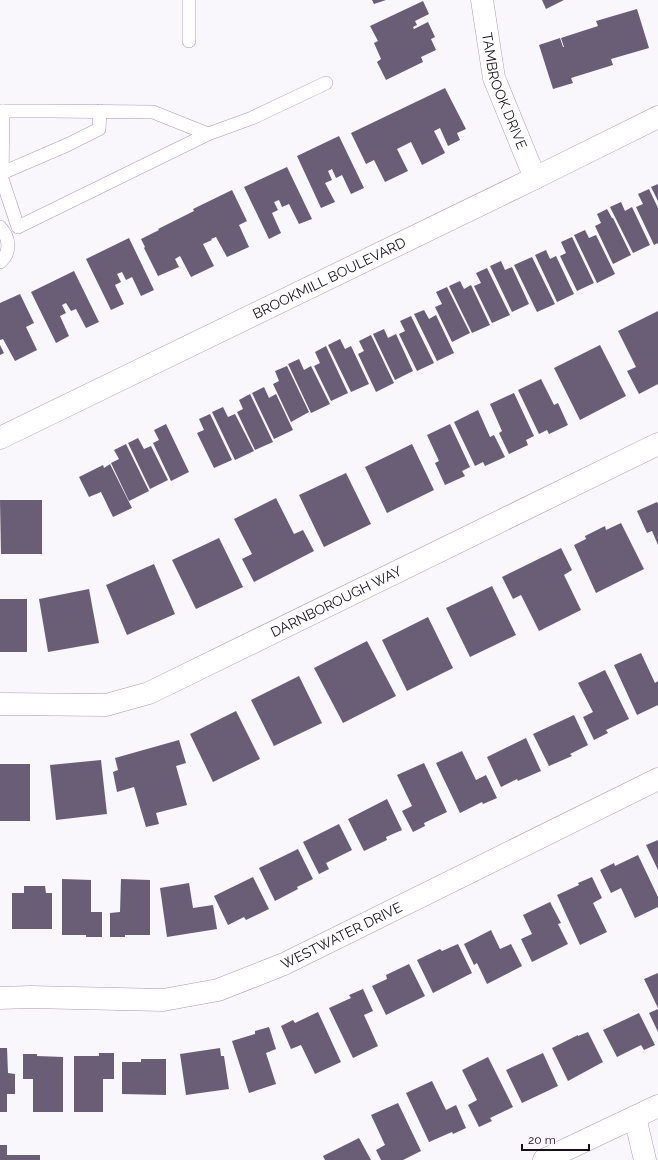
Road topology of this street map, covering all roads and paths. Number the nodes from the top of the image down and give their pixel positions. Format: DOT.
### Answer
graph roads {
  1 [pos="189,0"];
  2 [pos="482,0"];
  3 [pos="189,41"];
  4 [pos="326,83"];
  5 [pos="1,111"];
  6 [pos="100,111"];
  7 [pos="658,116"];
  8 [pos="208,134"];
  9 [pos="2,173"];
  10 [pos="535,178"];
  11 [pos="18,227"];
  12 [pos="2,229"];
  13 [pos="0,262"];
  14 [pos="0,438"];
  15 [pos="658,444"];
  16 [pos="0,704"];
  17 [pos="658,779"];
  18 [pos="0,998"];
  19 [pos="658,1106"];
  20 [pos="635,1117"];
  21 [pos="544,1160"];
  22 [pos="645,1160"];
  1 -- 3 [label="lane"];
  2 -- 10 [label="street, TAMBROOK DRIVE"];
  4 -- 8 [label="lane"];
  5 -- 6 [label="lane"];
  5 -- 9 [label="lane"];
  6 -- 8 [label="lane"];
  6 -- 9 [label="lane"];
  7 -- 10 [label="street, BROOKMILL BOULEVARD"];
  8 -- 11 [label="lane"];
  9 -- 11 [label="lane"];
  10 -- 14 [label="street, BROOKMILL BOULEVARD"];
  11 -- 12 [label="lane"];
  12 -- 13 [label="lane"];
  15 -- 16 [label="street, DARNBOROUGH WAY"];
  17 -- 18 [label="street, WESTWATER DRIVE"];
  19 -- 20 [label="street"];
  20 -- 21 [label="street"];
  20 -- 22 [label="street"];
}
